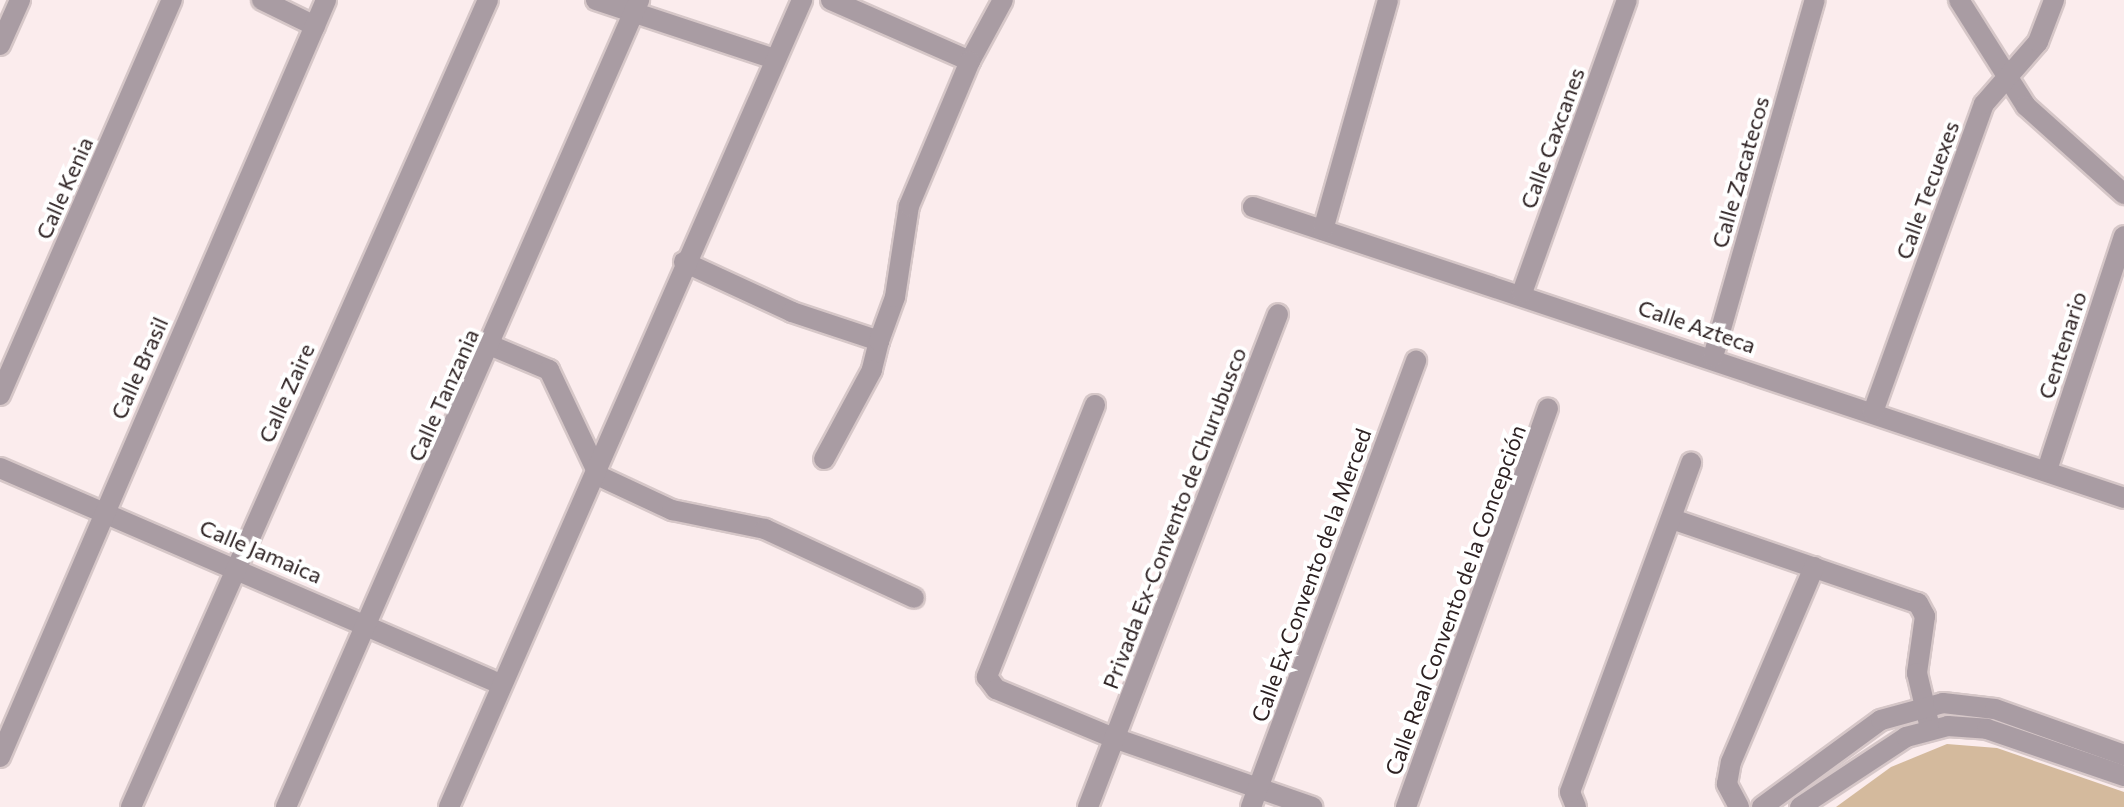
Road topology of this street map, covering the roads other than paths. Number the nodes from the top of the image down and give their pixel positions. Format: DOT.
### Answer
graph roads {
  1 [pos="20,0"];
  2 [pos="172,0"];
  3 [pos="262,0"];
  4 [pos="326,0"];
  5 [pos="488,0"];
  6 [pos="596,0"];
  7 [pos="802,0"];
  8 [pos="831,0"];
  9 [pos="1003,0"];
  10 [pos="1388,0"];
  11 [pos="1627,0"];
  12 [pos="1815,0"];
  13 [pos="1959,0"];
  14 [pos="2054,0"];
  15 [pos="635,7"];
  16 [pos="315,26"];
  17 [pos="0,45"];
  18 [pos="774,59"];
  19 [pos="970,61"];
  20 [pos="2008,72"];
  21 [pos="2124,194"];
  22 [pos="1253,207"];
  23 [pos="1323,230"];
  24 [pos="2124,236"];
  25 [pos="684,262"];
  26 [pos="1522,293"];
  27 [pos="1278,314"];
  28 [pos="879,341"];
  29 [pos="492,346"];
  30 [pos="1713,357"];
  31 [pos="1416,360"];
  32 [pos="0,395"];
  33 [pos="1095,405"];
  34 [pos="1548,409"];
  35 [pos="1873,412"];
  36 [pos="824,459"];
  37 [pos="1691,463"];
  38 [pos="0,468"];
  39 [pos="2047,470"];
  40 [pos="599,476"];
  41 [pos="2124,498"];
  42 [pos="103,511"];
  43 [pos="1672,519"];
  44 [pos="235,566"];
  45 [pos="1814,567"];
  46 [pos="914,598"];
  47 [pos="365,622"];
  48 [pos="500,684"];
  49 [pos="1928,706"];
  50 [pos="1930,728"];
  51 [pos="1114,738"];
  52 [pos="2124,755"];
  53 [pos="0,757"];
  54 [pos="2124,776"];
  55 [pos="1254,798"];
  56 [pos="131,807"];
  57 [pos="286,807"];
  58 [pos="449,807"];
  59 [pos="1088,807"];
  60 [pos="1312,807"];
  61 [pos="1406,807"];
  62 [pos="1576,807"];
  63 [pos="1739,807"];
  64 [pos="1762,807"];
  65 [pos="1800,807"];
  1 -- 17 [label="street"];
  2 -- 32 [label="street, Calle Kenia"];
  3 -- 16 [label="street"];
  4 -- 16 [label="street, Calle Brasil"];
  5 -- 44 [label="street, Calle Zaire"];
  6 -- 15 [label="street"];
  7 -- 18 [label="street"];
  8 -- 19 [label="street"];
  9 -- 19 [label="street"];
  10 -- 23 [label="street"];
  11 -- 26 [label="street, Calle Caxcanes"];
  12 -- 30 [label="street, Calle Zacatecos"];
  13 -- 20 [label="street"];
  14 -- 20 [label="street, Calle Tecuexes"];
  15 -- 18 [label="street"];
  15 -- 29 [label="street, Calle Tanzania"];
  16 -- 42 [label="street, Calle Brasil"];
  18 -- 25 [label="street"];
  19 -- 28 [label="street"];
  20 -- 21 [label="street"];
  20 -- 35 [label="street, Calle Tecuexes"];
  22 -- 23 [label="street, Calle Azteca"];
  23 -- 26 [label="street, Calle Azteca"];
  24 -- 39 [label="street, Centenario"];
  25 -- 28 [label="street"];
  25 -- 40 [label="street"];
  26 -- 30 [label="street, Calle Azteca"];
  27 -- 51 [label="street, Privada Ex-Convento de Churubusco"];
  28 -- 36 [label="street"];
  29 -- 40 [label="street"];
  29 -- 47 [label="street, Calle Tanzania"];
  30 -- 35 [label="street, Calle Azteca"];
  31 -- 55 [label="street, Calle Ex Convento de la Merced"];
  33 -- 51 [label="street"];
  34 -- 61 [label="street, Calle Real Convento de la Concepción"];
  35 -- 39 [label="street, Calle Azteca"];
  37 -- 43 [label="street"];
  38 -- 42 [label="street, Calle Jamaica"];
  39 -- 41 [label="street, Calle Azteca"];
  40 -- 46 [label="street"];
  40 -- 48 [label="street"];
  42 -- 44 [label="street, Calle Jamaica"];
  42 -- 53 [label="street, Calle Brasil"];
  43 -- 45 [label="street"];
  43 -- 62 [label="street"];
  44 -- 47 [label="street, Calle Jamaica"];
  44 -- 56 [label="street, Calle Zaire"];
  45 -- 49 [label="street"];
  45 -- 63 [label="street"];
  47 -- 48 [label="street, Calle Jamaica"];
  47 -- 57 [label="street, Calle Tanzania"];
  48 -- 58 [label="street"];
  49 -- 50 [label="street"];
  49 -- 52 [label="street"];
  49 -- 64 [label="street"];
  50 -- 54 [label="street"];
  50 -- 65 [label="street"];
  51 -- 55 [label="street"];
  51 -- 59 [label="street, Privada Ex-Convento de Churubusco"];
  55 -- 60 [label="street"];
}
